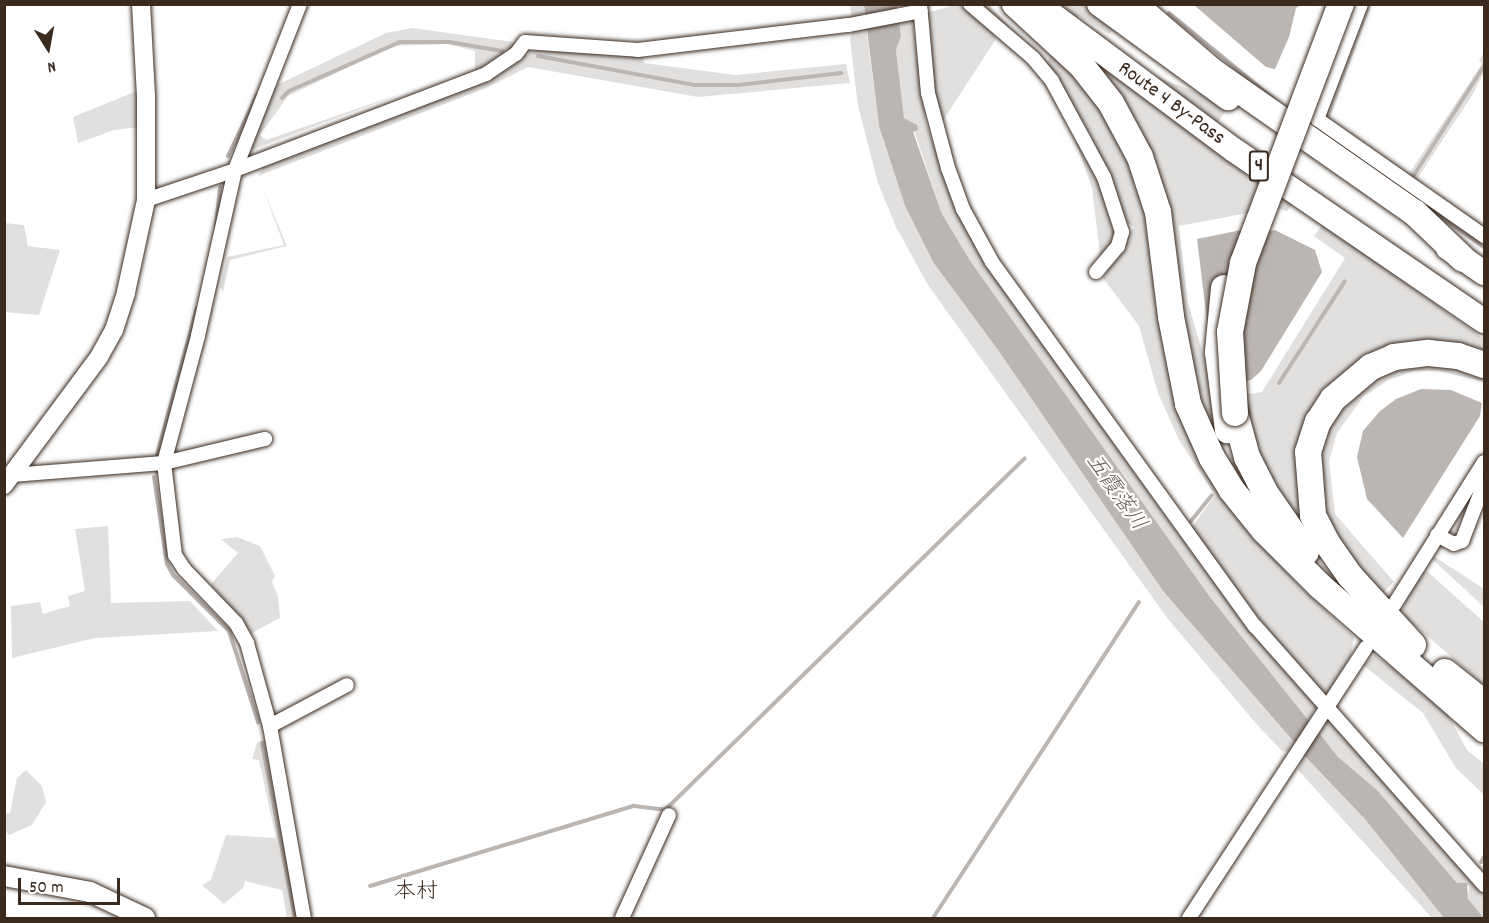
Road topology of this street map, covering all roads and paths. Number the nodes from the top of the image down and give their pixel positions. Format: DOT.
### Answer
graph roads {
  1 [pos="141,4"];
  2 [pos="300,4"];
  3 [pos="970,4"];
  4 [pos="1016,4"];
  5 [pos="1038,4"];
  6 [pos="1099,4"];
  7 [pos="1134,4"];
  8 [pos="1329,4"];
  9 [pos="1341,4"];
  10 [pos="1361,4"];
  11 [pos="919,8"];
  12 [pos="235,171"];
  13 [pos="146,200"];
  14 [pos="1485,236"];
  15 [pos="1463,258"];
  16 [pos="1096,272"];
  17 [pos="1485,273"];
  18 [pos="1485,321"];
  19 [pos="1485,366"];
  20 [pos="1230,414"];
  21 [pos="265,439"];
  22 [pos="1485,462"];
  23 [pos="164,463"];
  24 [pos="8,480"];
  25 [pos="1485,484"];
  26 [pos="1437,535"];
  27 [pos="1302,567"];
  28 [pos="1394,605"];
  29 [pos="1413,645"];
  30 [pos="1366,648"];
  31 [pos="347,686"];
  32 [pos="1485,703"];
  33 [pos="1323,711"];
  34 [pos="270,726"];
  35 [pos="1485,729"];
  36 [pos="669,815"];
  37 [pos="4,876"];
  38 [pos="1485,885"];
  39 [pos="146,918"];
  40 [pos="304,918"];
  41 [pos="622,918"];
  42 [pos="1188,918"];
  1 -- 13 [label="street"];
  2 -- 12 [label="street"];
  3 -- 16 [label="street"];
  4 -- 27 [label="highway"];
  5 -- 18 [label="highway, Route 4 By-Pass / 4"];
  6 -- 15 [label="highway, Route 4 By-Pass / 4"];
  7 -- 15 [label="highway"];
  8 -- 20 [label="highway"];
  9 -- 20 [label="highway, bridge"];
  10 -- 14 [label="street"];
  11 -- 12 [label="street"];
  11 -- 33 [label="street"];
  12 -- 13 [label="street"];
  12 -- 23 [label="street"];
  13 -- 24 [label="street"];
  15 -- 17 [label="highway, Route 4 By-Pass / 4"];
  19 -- 29 [label="highway"];
  20 -- 27 [label="highway"];
  20 -- 29 [label="highway"];
  21 -- 23 [label="street"];
  22 -- 26 [label="street"];
  23 -- 24 [label="street"];
  23 -- 34 [label="street"];
  25 -- 26 [label="street"];
  26 -- 28 [label="street"];
  27 -- 35 [label="highway"];
  29 -- 32 [label="highway"];
  30 -- 33 [label="street"];
  31 -- 34 [label="street"];
  33 -- 38 [label="street"];
  33 -- 42 [label="street"];
  34 -- 40 [label="street"];
  36 -- 41 [label="street"];
  37 -- 39 [label="main road"];
}
